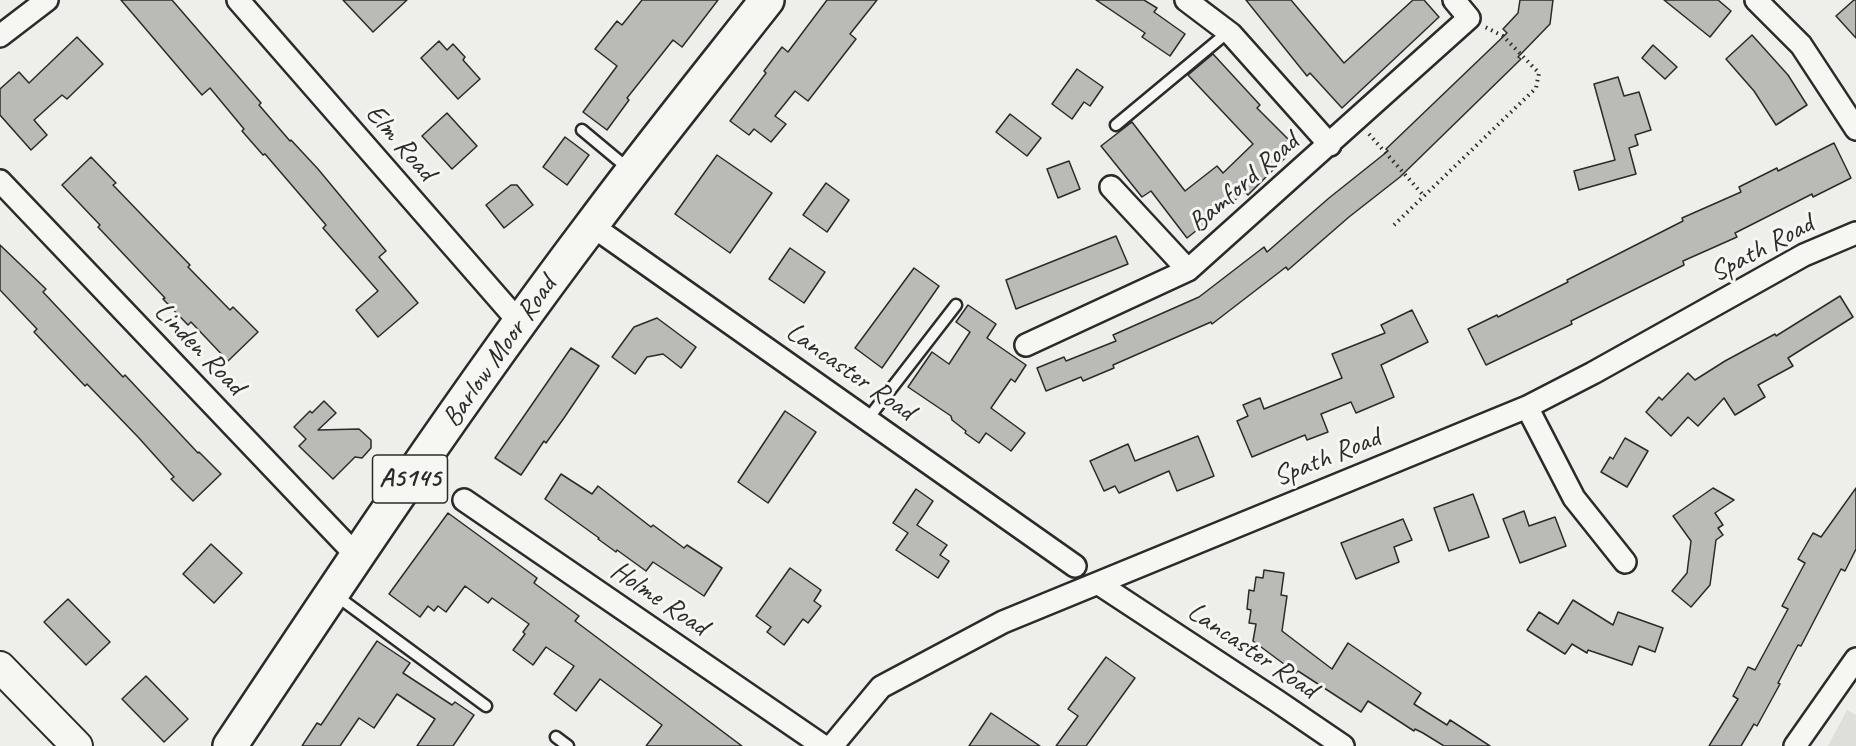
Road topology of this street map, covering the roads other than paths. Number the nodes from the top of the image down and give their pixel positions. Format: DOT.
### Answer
graph roads {
  1 [pos="48,0"];
  2 [pos="238,0"];
  3 [pos="767,0"];
  4 [pos="1186,0"];
  5 [pos="1454,0"];
  6 [pos="1756,0"];
  7 [pos="1228,32"];
  8 [pos="0,36"];
  9 [pos="1116,125"];
  10 [pos="1856,129"];
  11 [pos="582,130"];
  12 [pos="1330,145"];
  13 [pos="633,172"];
  14 [pos="0,181"];
  15 [pos="1111,187"];
  16 [pos="591,225"];
  17 [pos="1856,233"];
  18 [pos="1188,270"];
  19 [pos="956,305"];
  20 [pos="519,323"];
  21 [pos="1026,345"];
  22 [pos="1527,407"];
  23 [pos="867,420"];
  24 [pos="464,500"];
  25 [pos="356,555"];
  26 [pos="1625,562"];
  27 [pos="1075,567"];
  28 [pos="1099,584"];
  29 [pos="331,592"];
  30 [pos="1856,659"];
  31 [pos="0,667"];
  32 [pos="486,706"];
  33 [pos="556,737"];
  34 [pos="77,746"];
  35 [pos="230,746"];
  36 [pos="568,746"];
  37 [pos="823,746"];
  38 [pos="832,746"];
  39 [pos="1342,746"];
  40 [pos="1795,746"];
  1 -- 8 [label="street"];
  2 -- 20 [label="street, Elm Road"];
  3 -- 13 [label="main road, Barlow Moor Road / A5145"];
  4 -- 7 [label="street"];
  5 -- 12 [label="street, Bamford Road"];
  6 -- 10 [label="street"];
  7 -- 9 [label="lane"];
  7 -- 12 [label="street"];
  11 -- 13 [label="lane"];
  12 -- 18 [label="street, Bamford Road"];
  13 -- 16 [label="main road, Barlow Moor Road / A5145"];
  14 -- 25 [label="street, Linden Road"];
  15 -- 18 [label="street"];
  16 -- 20 [label="main road, Barlow Moor Road / A5145"];
  16 -- 23 [label="street, Lancaster Road"];
  17 -- 22 [label="street, Spath Road"];
  18 -- 21 [label="street, Bamford Road"];
  19 -- 23 [label="lane"];
  20 -- 25 [label="main road, Barlow Moor Road / A5145"];
  22 -- 26 [label="street"];
  22 -- 28 [label="street, Spath Road"];
  23 -- 27 [label="street, Lancaster Road"];
  24 -- 37 [label="street, Holme Road"];
  25 -- 29 [label="main road, Barlow Moor Road / A5145"];
  28 -- 38 [label="street, Spath Road"];
  28 -- 39 [label="street, Lancaster Road"];
  29 -- 32 [label="lane"];
  29 -- 35 [label="main road, Barlow Moor Road / A5145"];
  30 -- 40 [label="street"];
  31 -- 34 [label="main road"];
  33 -- 36 [label="lane"];
}
